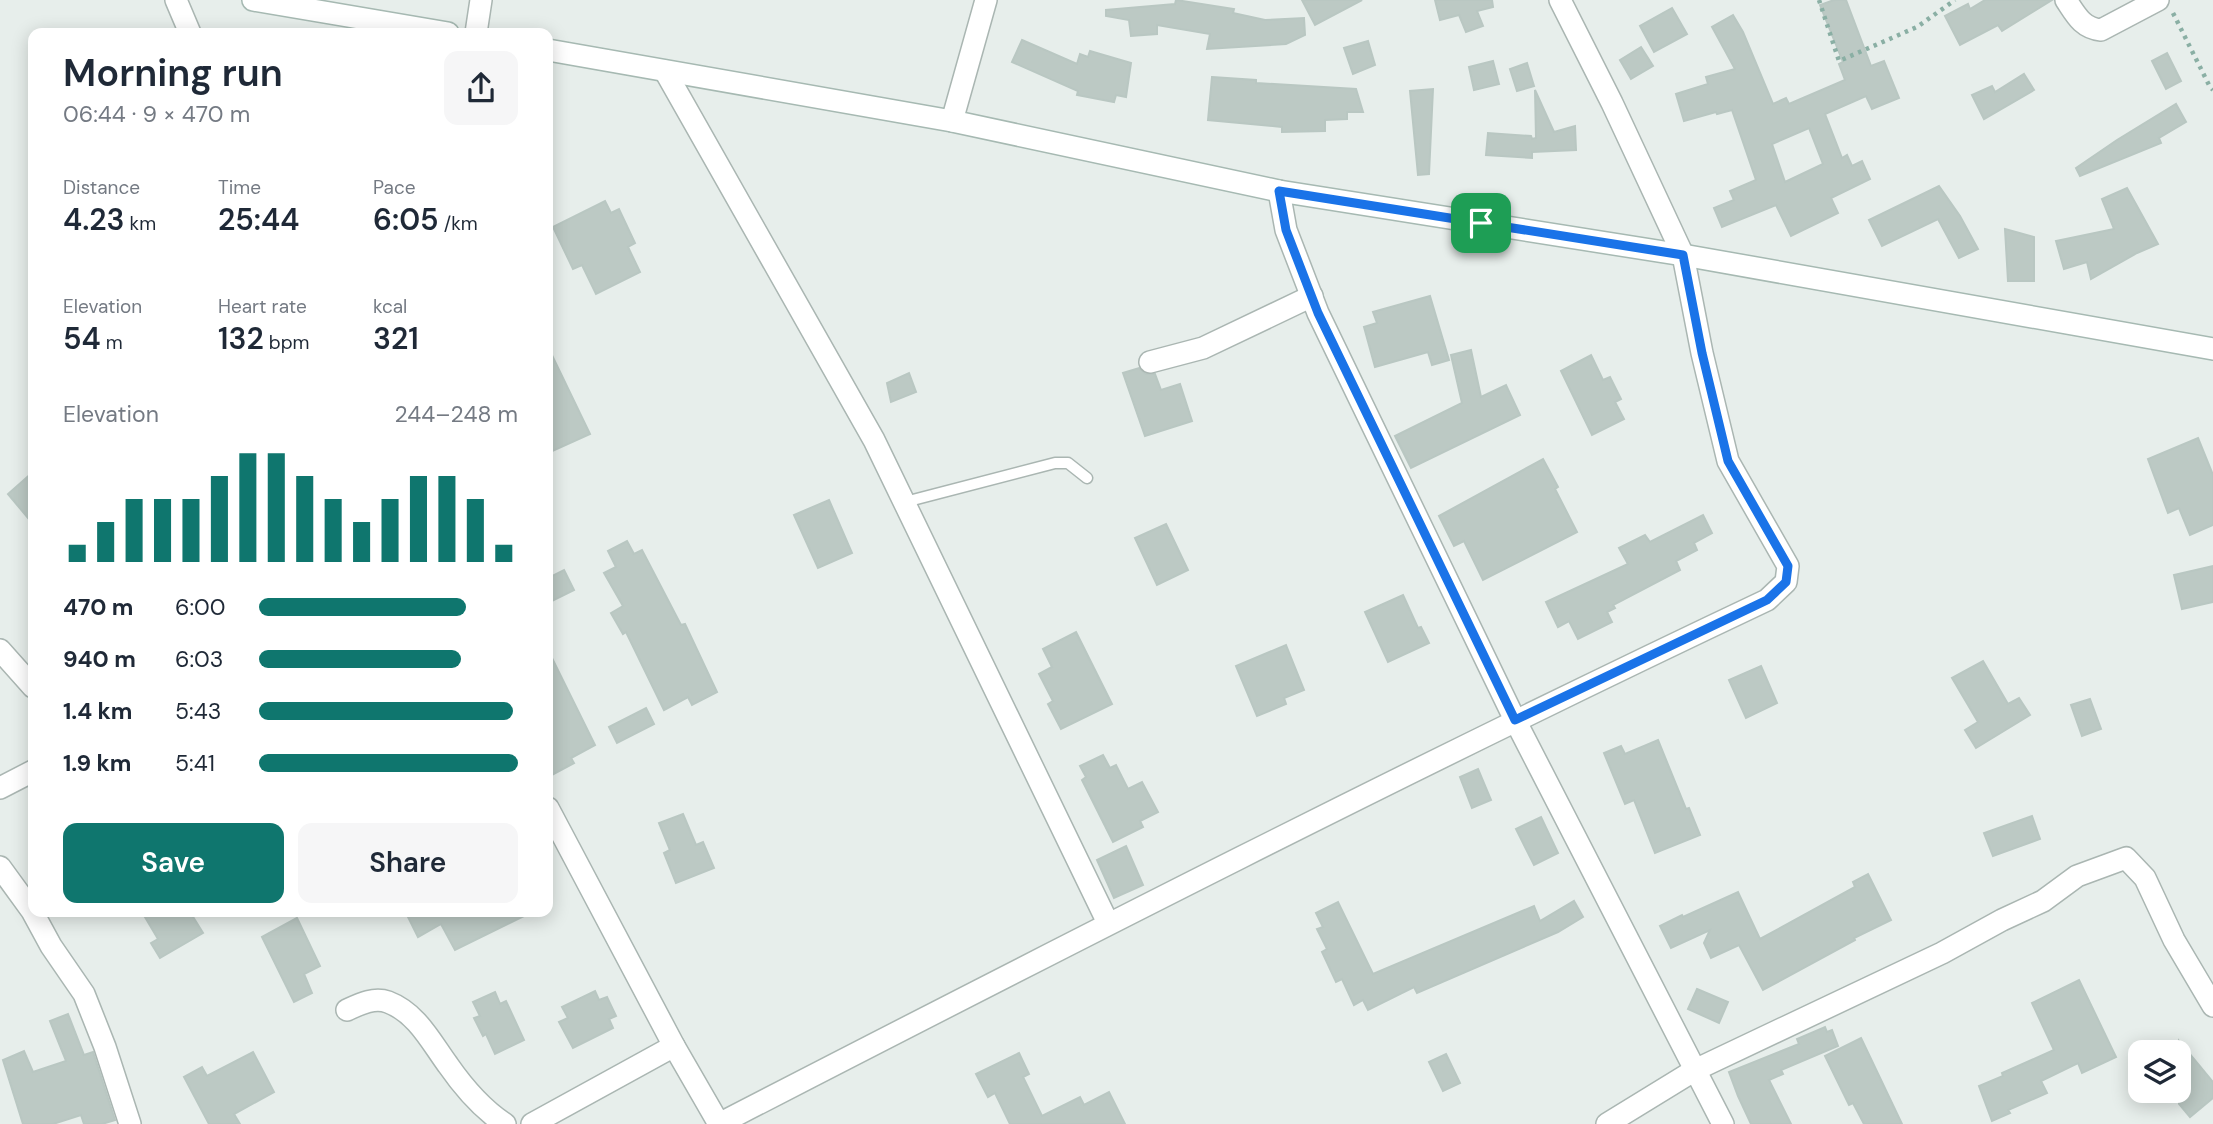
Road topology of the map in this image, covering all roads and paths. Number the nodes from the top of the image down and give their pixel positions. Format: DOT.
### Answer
graph roads {
  1 [pos="176,0"];
  2 [pos="253,0"];
  3 [pos="481,0"];
  4 [pos="986,0"];
  5 [pos="1560,0"];
  6 [pos="1819,0"];
  7 [pos="1955,0"];
  8 [pos="2066,0"];
  9 [pos="2165,5"];
  10 [pos="188,28"];
  11 [pos="418,28"];
  12 [pos="477,28"];
  13 [pos="553,51"];
  14 [pos="665,71"];
  15 [pos="2213,90"];
  16 [pos="952,121"];
  17 [pos="1279,191"];
  18 [pos="1683,255"];
  19 [pos="1312,296"];
  20 [pos="2213,349"];
  21 [pos="1150,362"];
  22 [pos="1087,478"];
  23 [pos="905,502"];
  24 [pos="0,650"];
  25 [pos="28,681"];
  26 [pos="1515,720"];
  27 [pos="28,774"];
  28 [pos="0,788"];
  29 [pos="553,817"];
  30 [pos="0,867"];
  31 [pos="28,906"];
  32 [pos="35,917"];
  33 [pos="1108,923"];
  34 [pos="2213,1006"];
  35 [pos="346,1010"];
  36 [pos="674,1046"];
  37 [pos="1695,1070"];
  38 [pos="130,1124"];
  39 [pos="505,1124"];
  40 [pos="532,1124"];
  41 [pos="719,1124"];
  42 [pos="1607,1124"];
  43 [pos="1723,1124"];
  1 -- 10 [label="street"];
  2 -- 11 [label="street"];
  3 -- 12 [label="street"];
  4 -- 16 [label="street"];
  5 -- 18 [label="street"];
  6 -- 7 [label="path"];
  8 -- 9 [label="street"];
  9 -- 15 [label="path"];
  13 -- 14 [label="street"];
  14 -- 16 [label="street"];
  14 -- 23 [label="street"];
  16 -- 17 [label="street"];
  17 -- 18 [label="street"];
  17 -- 19 [label="street"];
  18 -- 20 [label="street"];
  18 -- 26 [label="street"];
  19 -- 21 [label="street"];
  19 -- 26 [label="street"];
  22 -- 23 [label="lane"];
  23 -- 33 [label="street"];
  24 -- 25 [label="street"];
  26 -- 33 [label="street"];
  26 -- 37 [label="street"];
  27 -- 28 [label="street"];
  29 -- 36 [label="street"];
  30 -- 31 [label="street"];
  32 -- 38 [label="street"];
  33 -- 41 [label="street"];
  34 -- 37 [label="street"];
  35 -- 39 [label="street"];
  36 -- 40 [label="street"];
  36 -- 41 [label="street"];
  37 -- 42 [label="street"];
  37 -- 43 [label="street"];
}
